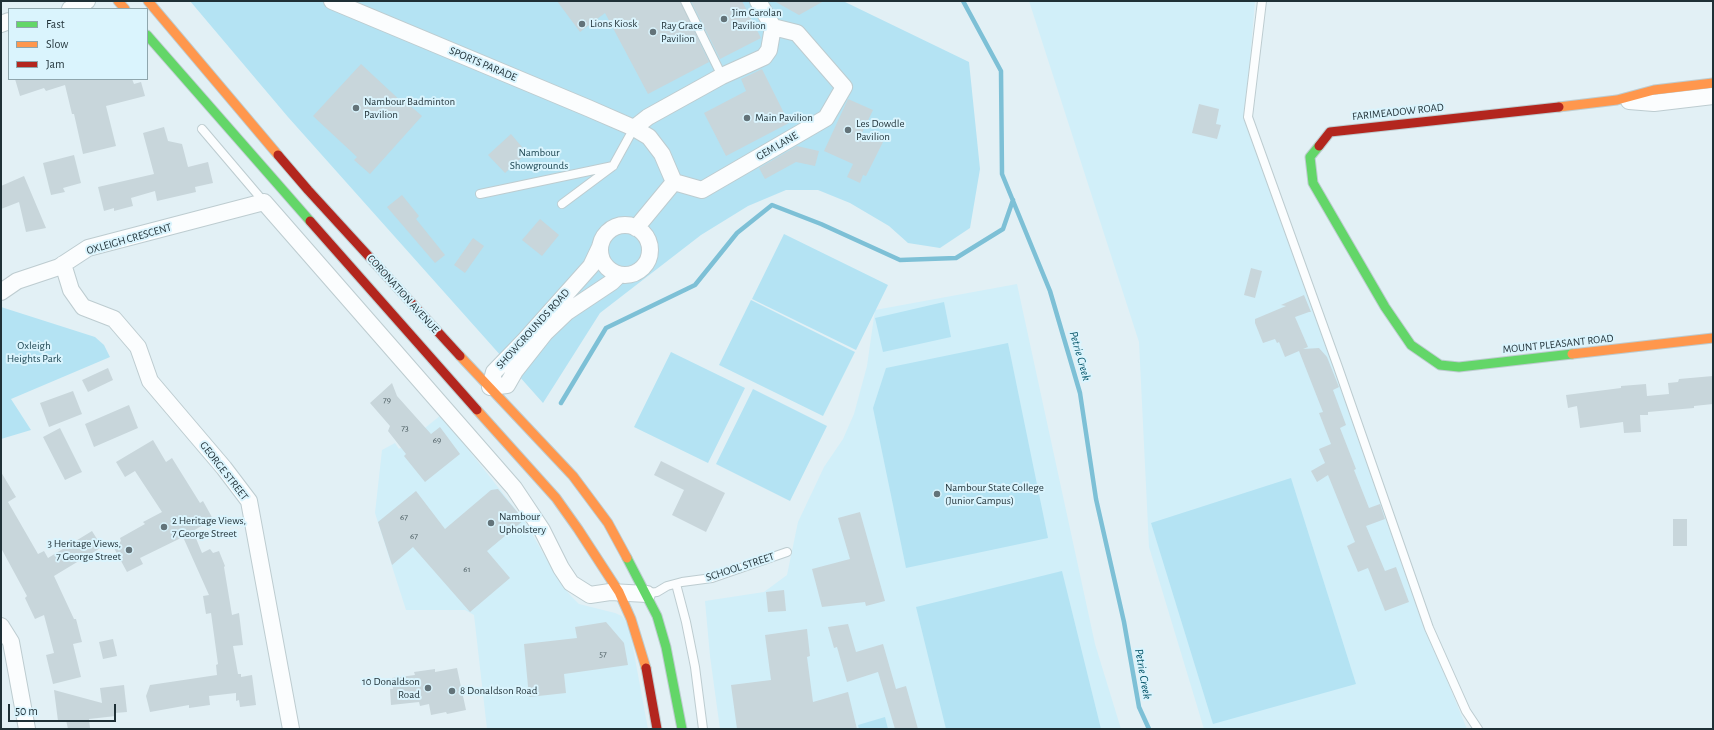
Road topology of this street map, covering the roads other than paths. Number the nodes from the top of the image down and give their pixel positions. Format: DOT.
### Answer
graph roads {
  1 [pos="87,1"];
  2 [pos="148,1"];
  3 [pos="332,1"];
  4 [pos="685,1"];
  5 [pos="758,1"];
  6 [pos="1262,1"];
  7 [pos="72,8"];
  8 [pos="773,27"];
  9 [pos="148,36"];
  10 [pos="722,76"];
  11 [pos="1713,83"];
  12 [pos="1713,96"];
  13 [pos="1617,100"];
  14 [pos="634,128"];
  15 [pos="202,129"];
  16 [pos="613,166"];
  17 [pos="674,182"];
  18 [pos="480,194"];
  19 [pos="264,202"];
  20 [pos="562,204"];
  21 [pos="636,228"];
  22 [pos="600,247"];
  23 [pos="63,264"];
  24 [pos="619,275"];
  25 [pos="1,292"];
  26 [pos="1713,338"];
  27 [pos="1411,345"];
  28 [pos="490,387"];
  29 [pos="472,404"];
  30 [pos="787,552"];
  31 [pos="676,584"];
  32 [pos="619,592"];
  33 [pos="647,594"];
  34 [pos="1,626"];
  35 [pos="27,729"];
  36 [pos="291,729"];
  37 [pos="657,729"];
  38 [pos="682,729"];
  39 [pos="703,729"];
  40 [pos="1478,729"];
  1 -- 7 [label="street"];
  2 -- 28 [label="main road, CORONATION AVENUE"];
  3 -- 14 [label="street, SPORTS PARADE"];
  4 -- 10 [label="lane"];
  5 -- 8 [label="street"];
  6 -- 40 [label="lane"];
  8 -- 10 [label="street"];
  8 -- 17 [label="street, GEM LANE"];
  9 -- 29 [label="main road, CORONATION AVENUE"];
  10 -- 14 [label="street"];
  11 -- 13 [label="main road, FARIMEADOW ROAD"];
  12 -- 13 [label="street"];
  13 -- 27 [label="main road, FARIMEADOW ROAD"];
  14 -- 16 [label="lane"];
  14 -- 17 [label="street"];
  15 -- 19 [label="lane"];
  16 -- 18 [label="lane"];
  16 -- 20 [label="lane"];
  17 -- 21 [label="street"];
  19 -- 23 [label="street, OXLEIGH CRESCENT"];
  19 -- 32 [label="street"];
  21 -- 22 [label="street"];
  21 -- 24 [label="street"];
  22 -- 24 [label="street"];
  22 -- 28 [label="street, SHOWGROUNDS ROAD"];
  23 -- 25 [label="street, OXLEIGH CRESCENT"];
  23 -- 36 [label="street, GEORGE STREET"];
  24 -- 28 [label="street, SHOWGROUNDS ROAD"];
  26 -- 27 [label="main road, MOUNT PLEASANT ROAD"];
  28 -- 29 [label="street"];
  28 -- 33 [label="main road, CORONATION AVENUE"];
  29 -- 32 [label="main road, CORONATION AVENUE"];
  30 -- 31 [label="lane, SCHOOL STREET"];
  31 -- 33 [label="lane, SCHOOL STREET"];
  31 -- 39 [label="lane"];
  32 -- 33 [label="street"];
  32 -- 37 [label="main road, CORONATION AVENUE"];
  33 -- 38 [label="main road, CORONATION AVENUE"];
  34 -- 35 [label="street"];
}
